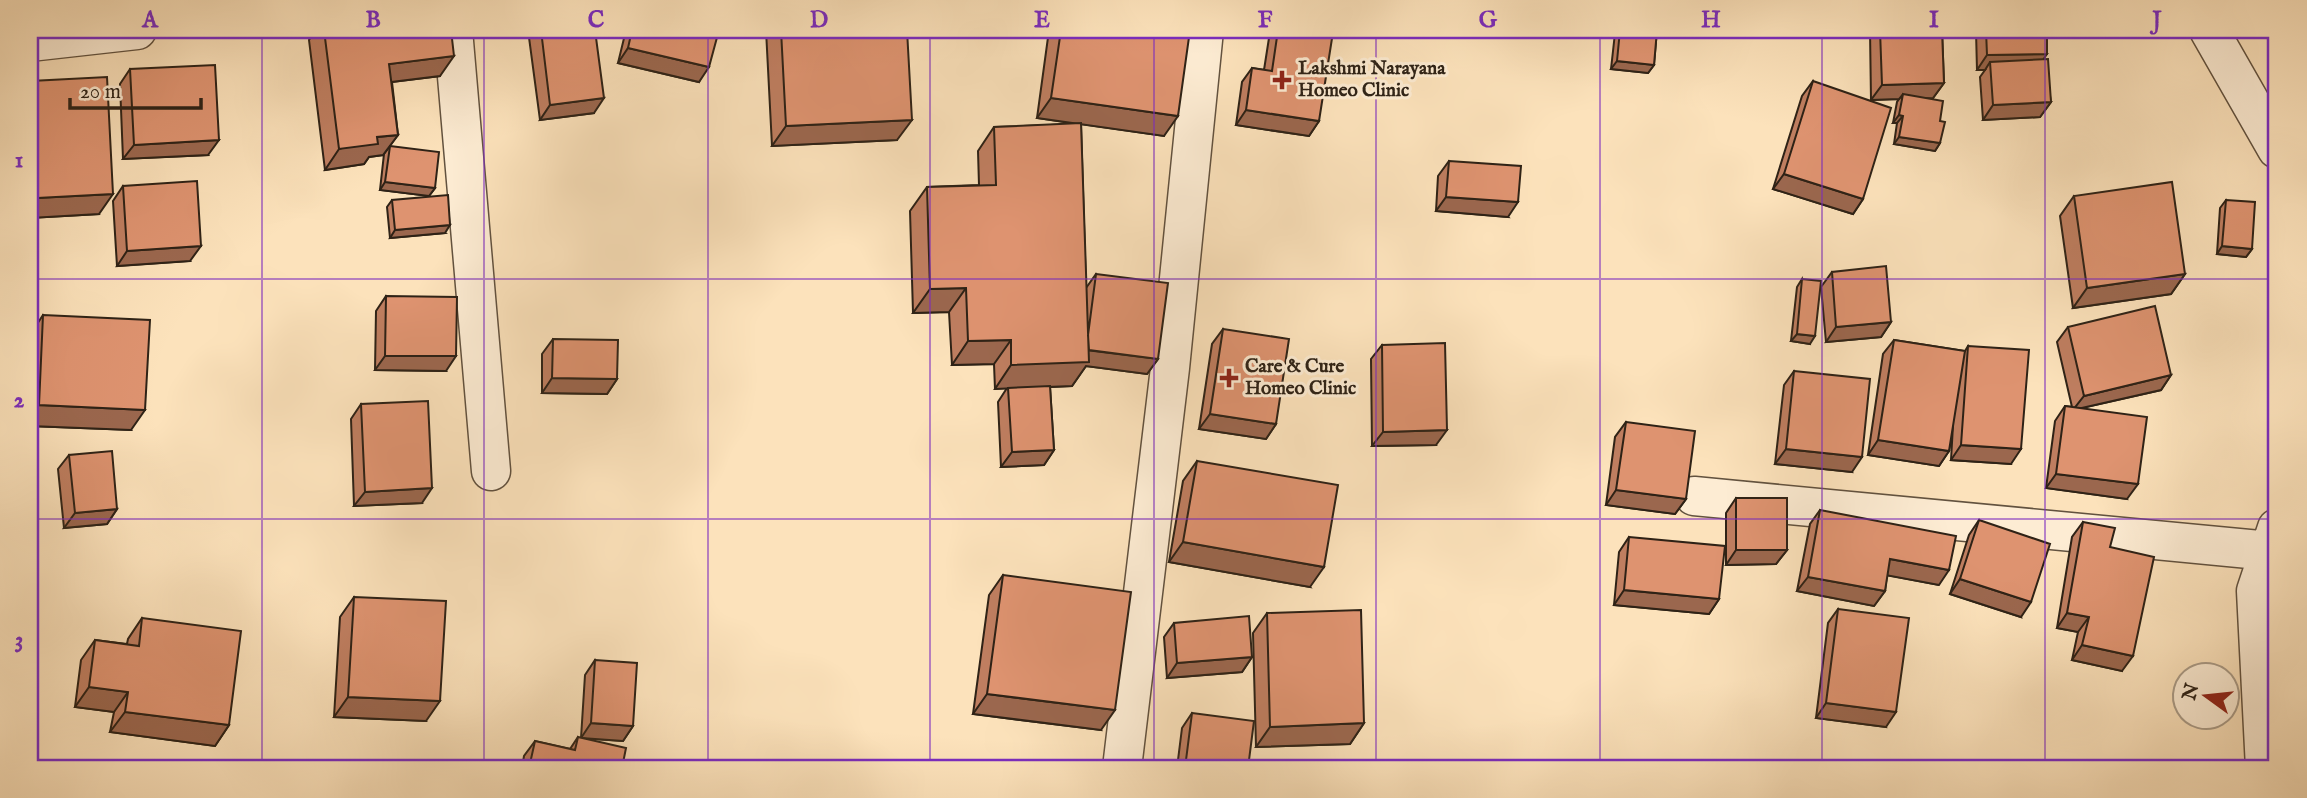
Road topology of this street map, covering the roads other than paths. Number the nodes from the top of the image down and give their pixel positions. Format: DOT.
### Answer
graph roads {
  1 [pos="137,30"];
  2 [pos="453,30"];
  3 [pos="1204,30"];
  4 [pos="2209,30"];
  5 [pos="30,42"];
  6 [pos="2277,149"];
  7 [pos="491,471"];
  8 [pos="1694,496"];
  9 [pos="2274,539"];
  10 [pos="2267,592"];
  11 [pos="1122,768"];
  12 [pos="2265,768"];
  1 -- 5 [label="street"];
  2 -- 7 [label="street"];
  3 -- 11 [label="street"];
  4 -- 6 [label="street"];
  8 -- 9 [label="street"];
  9 -- 10 [label="street"];
  10 -- 12 [label="street"];
}
